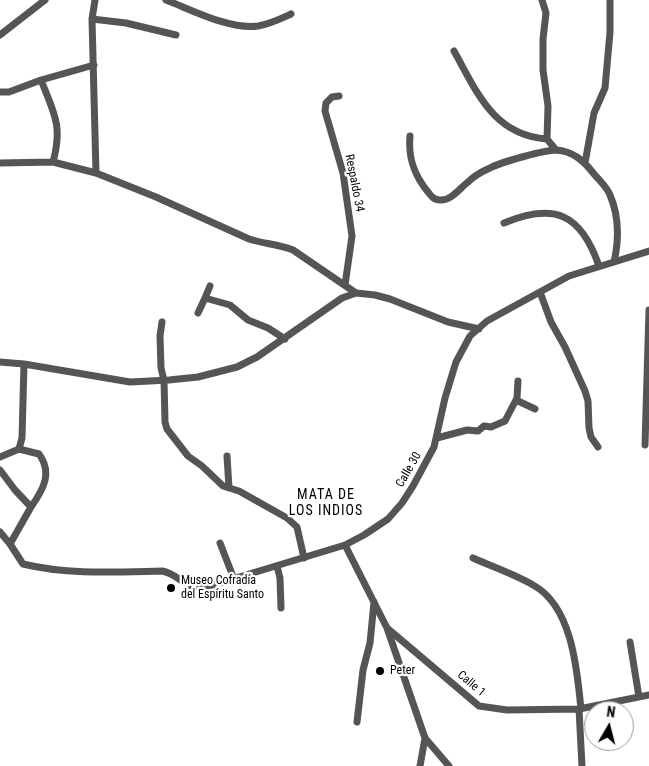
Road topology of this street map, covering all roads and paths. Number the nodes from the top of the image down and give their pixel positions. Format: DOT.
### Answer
graph roads {
  1 [pos="45,0"];
  2 [pos="95,0"];
  3 [pos="166,0"];
  4 [pos="542,0"];
  5 [pos="610,0"];
  6 [pos="291,14"];
  7 [pos="92,19"];
  8 [pos="0,35"];
  9 [pos="176,35"];
  10 [pos="454,51"];
  11 [pos="94,66"];
  12 [pos="41,80"];
  13 [pos="0,92"];
  14 [pos="339,96"];
  15 [pos="410,136"];
  16 [pos="547,139"];
  17 [pos="556,150"];
  18 [pos="0,162"];
  19 [pos="53,162"];
  20 [pos="585,163"];
  21 [pos="96,173"];
  22 [pos="504,223"];
  23 [pos="649,251"];
  24 [pos="614,262"];
  25 [pos="599,266"];
  26 [pos="344,285"];
  27 [pos="210,286"];
  28 [pos="540,292"];
  29 [pos="356,294"];
  30 [pos="206,298"];
  31 [pos="649,310"];
  32 [pos="198,313"];
  33 [pos="162,322"];
  34 [pos="479,329"];
  35 [pos="285,339"];
  36 [pos="0,362"];
  37 [pos="24,364"];
  38 [pos="164,380"];
  39 [pos="518,381"];
  40 [pos="516,400"];
  41 [pos="535,409"];
  42 [pos="437,438"];
  43 [pos="645,444"];
  44 [pos="598,447"];
  45 [pos="19,449"];
  46 [pos="227,456"];
  47 [pos="0,457"];
  48 [pos="0,470"];
  49 [pos="229,488"];
  50 [pos="32,507"];
  51 [pos="0,532"];
  52 [pos="220,542"];
  53 [pos="10,544"];
  54 [pos="345,545"];
  55 [pos="304,558"];
  56 [pos="473,558"];
  57 [pos="277,566"];
  58 [pos="234,579"];
  59 [pos="374,602"];
  60 [pos="281,608"];
  61 [pos="387,628"];
  62 [pos="630,642"];
  63 [pos="649,696"];
  64 [pos="639,698"];
  65 [pos="580,709"];
  66 [pos="357,722"];
  67 [pos="425,738"];
  68 [pos="420,766"];
  69 [pos="449,766"];
  70 [pos="582,766"];
  1 -- 8 [label="street"];
  2 -- 7 [label="street"];
  3 -- 6 [label="street"];
  4 -- 16 [label="street"];
  5 -- 20 [label="street"];
  7 -- 9 [label="street"];
  7 -- 11 [label="street"];
  10 -- 16 [label="street"];
  11 -- 12 [label="street"];
  11 -- 21 [label="street"];
  12 -- 13 [label="street"];
  12 -- 19 [label="street"];
  14 -- 26 [label="street, Respaldo 34"];
  15 -- 17 [label="street"];
  16 -- 17 [label="street"];
  17 -- 20 [label="street"];
  18 -- 19 [label="street"];
  19 -- 21 [label="street"];
  20 -- 24 [label="street"];
  21 -- 26 [label="street"];
  22 -- 25 [label="street"];
  23 -- 24 [label="street, Calle 30"];
  24 -- 25 [label="street, Calle 30"];
  25 -- 28 [label="street, Calle 30"];
  26 -- 29 [label="street"];
  27 -- 30 [label="street"];
  28 -- 34 [label="street, Calle 30"];
  28 -- 44 [label="street"];
  29 -- 34 [label="street"];
  29 -- 35 [label="street"];
  30 -- 32 [label="street"];
  30 -- 35 [label="street"];
  31 -- 43 [label="street"];
  33 -- 38 [label="street"];
  34 -- 42 [label="street, Calle 30"];
  35 -- 38 [label="street"];
  36 -- 37 [label="street"];
  37 -- 38 [label="street"];
  37 -- 45 [label="street"];
  38 -- 49 [label="street"];
  39 -- 40 [label="street"];
  40 -- 41 [label="street"];
  40 -- 42 [label="street"];
  42 -- 54 [label="street, Calle 30"];
  45 -- 47 [label="street"];
  45 -- 50 [label="street"];
  46 -- 49 [label="street"];
  48 -- 50 [label="street"];
  49 -- 55 [label="street"];
  50 -- 53 [label="street"];
  51 -- 53 [label="street"];
  52 -- 58 [label="street"];
  53 -- 58 [label="street, Calle 30"];
  54 -- 55 [label="street, Calle 30"];
  54 -- 59 [label="street, Calle 1"];
  55 -- 57 [label="street, Calle 30"];
  56 -- 65 [label="street"];
  57 -- 58 [label="street, Calle 30"];
  57 -- 60 [label="street"];
  59 -- 61 [label="street, Calle 1"];
  59 -- 66 [label="street"];
  61 -- 65 [label="street, Calle 1"];
  61 -- 67 [label="street"];
  62 -- 64 [label="street"];
  63 -- 64 [label="street, Calle 1"];
  64 -- 65 [label="street, Calle 1"];
  65 -- 70 [label="street"];
  67 -- 68 [label="street"];
  67 -- 69 [label="street"];
}
